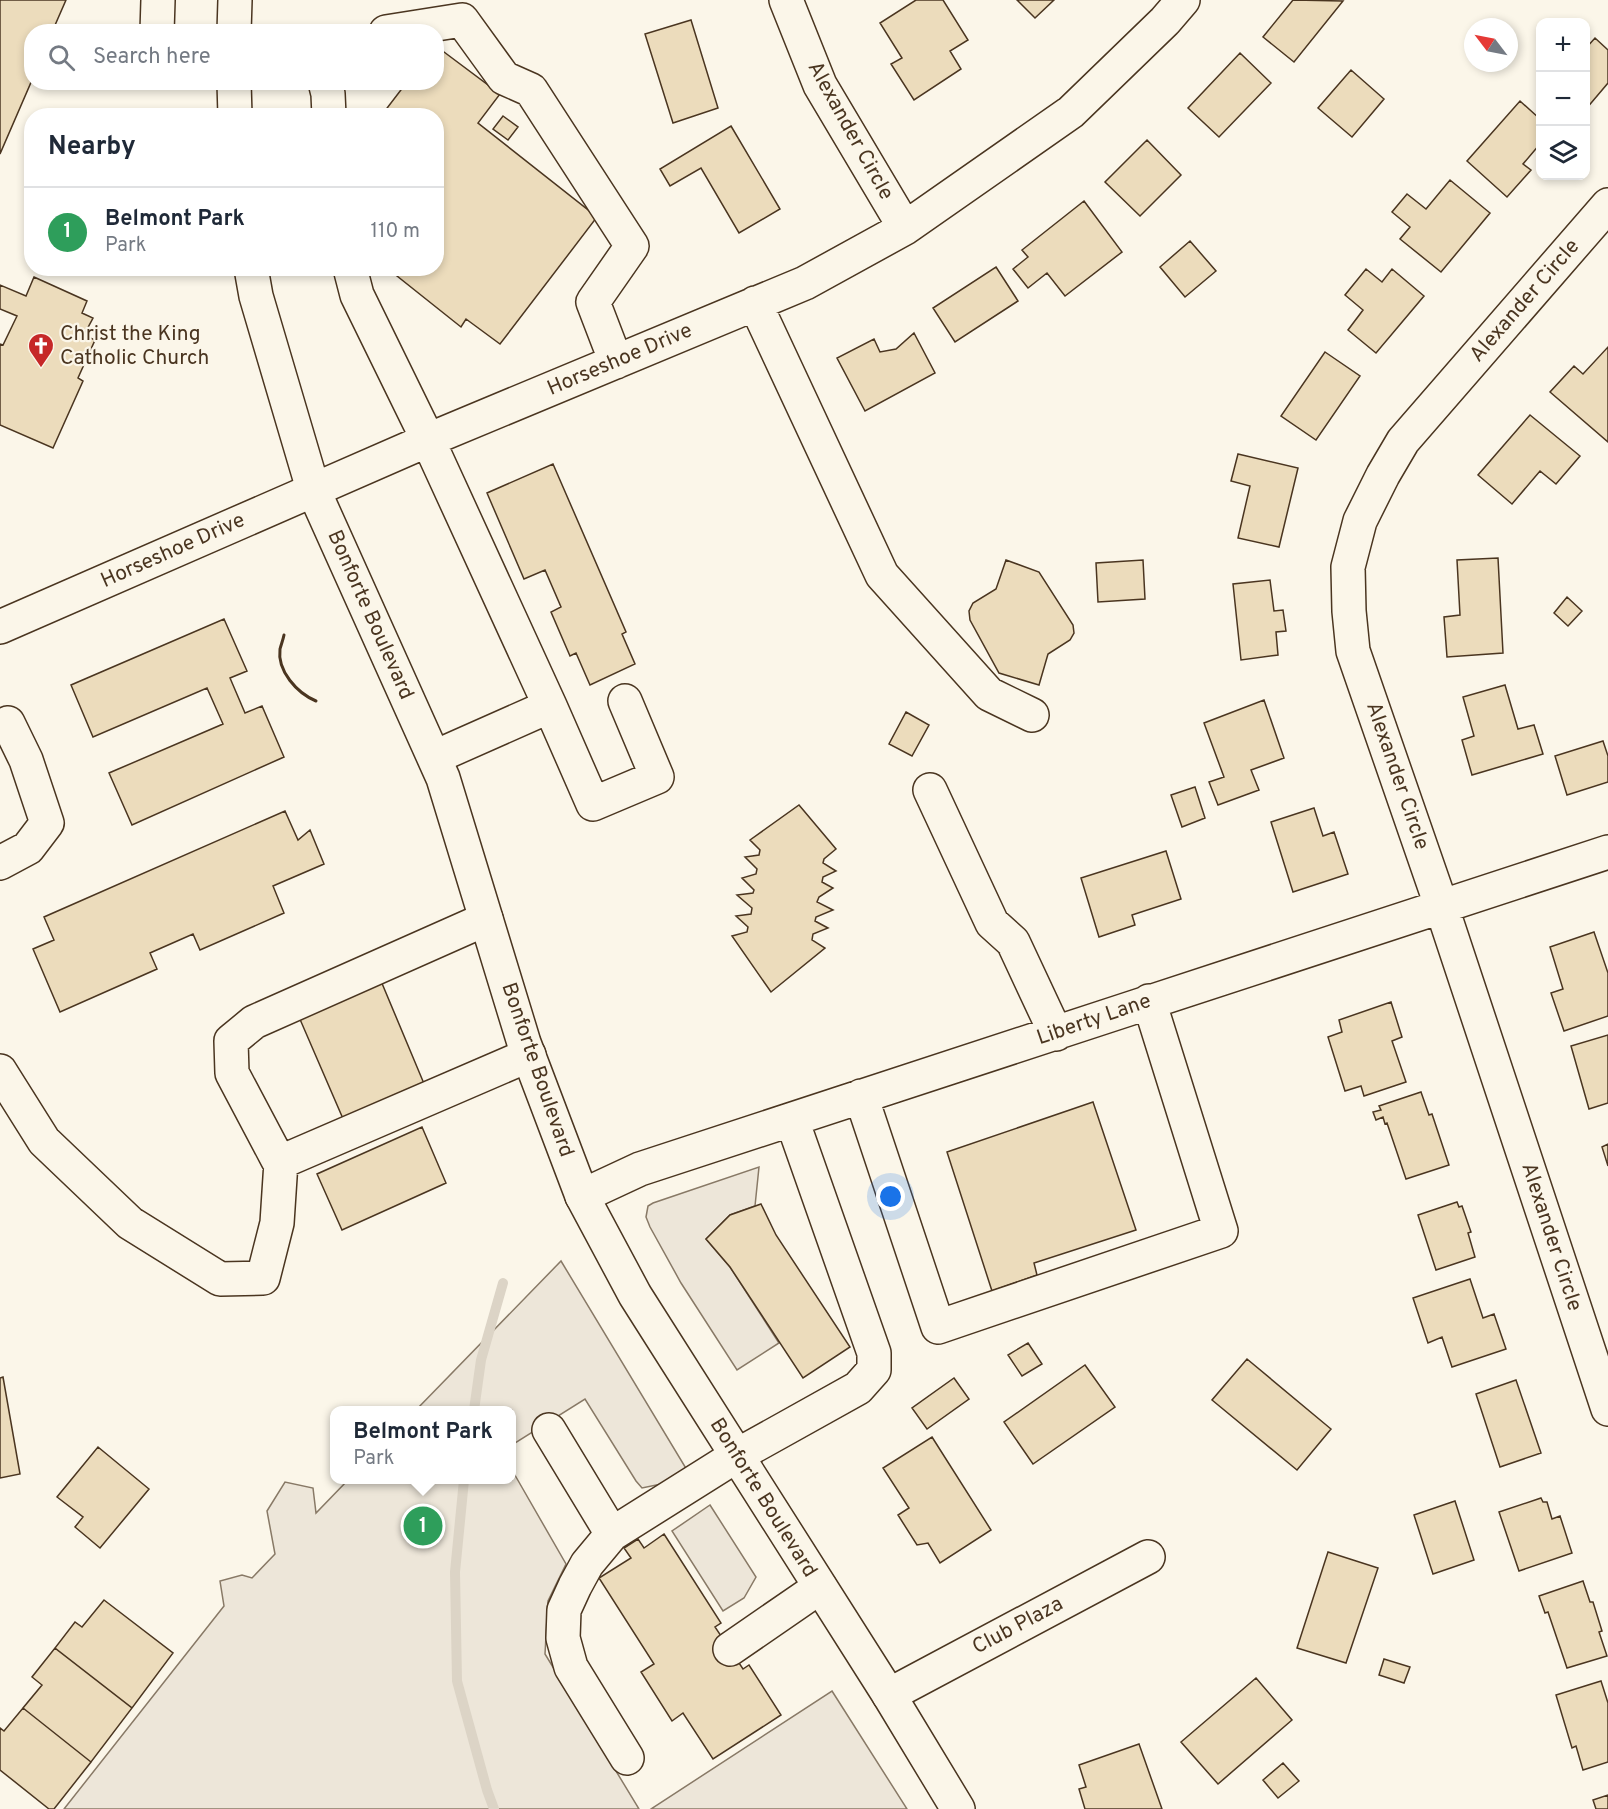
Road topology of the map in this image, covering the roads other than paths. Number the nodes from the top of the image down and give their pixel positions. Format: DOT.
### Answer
graph roads {
  1 [pos="158,0"];
  2 [pos="235,0"];
  3 [pos="786,0"];
  4 [pos="1183,0"];
  5 [pos="158,24"];
  6 [pos="234,24"];
  7 [pos="437,24"];
  8 [pos="234,90"];
  9 [pos="327,90"];
  10 [pos="235,108"];
  11 [pos="329,108"];
  12 [pos="1608,205"];
  13 [pos="905,228"];
  14 [pos="252,276"];
  15 [pos="352,276"];
  16 [pos="755,303"];
  17 [pos="616,362"];
  18 [pos="428,440"];
  19 [pos="313,489"];
  20 [pos="0,627"];
  21 [pos="625,701"];
  22 [pos="550,706"];
  23 [pos="1032,715"];
  24 [pos="8,723"];
  25 [pos="435,757"];
  26 [pos="930,790"];
  27 [pos="1608,852"];
  28 [pos="0,863"];
  29 [pos="1441,905"];
  30 [pos="486,919"];
  31 [pos="1149,1001"];
  32 [pos="1056,1034"];
  33 [pos="529,1055"];
  34 [pos="0,1071"];
  35 [pos="861,1096"];
  36 [pos="792,1120"];
  37 [pos="281,1162"];
  38 [pos="582,1196"];
  39 [pos="1608,1409"];
  40 [pos="549,1430"];
  41 [pos="736,1456"];
  42 [pos="612,1534"];
  43 [pos="1148,1557"];
  44 [pos="820,1587"];
  45 [pos="730,1649"];
  46 [pos="889,1695"];
  47 [pos="627,1758"];
  48 [pos="958,1809"];
  1 -- 5 [label="street"];
  2 -- 6 [label="street"];
  3 -- 13 [label="street, Alexander Circle"];
  4 -- 13 [label="street, Horseshoe Drive"];
  7 -- 17 [label="street"];
  8 -- 10 [label="street"];
  9 -- 11 [label="street"];
  12 -- 29 [label="street, Alexander Circle"];
  13 -- 16 [label="street, Horseshoe Drive"];
  14 -- 19 [label="street, Bonforte Boulevard"];
  15 -- 18 [label="street"];
  16 -- 17 [label="street, Horseshoe Drive"];
  16 -- 23 [label="street"];
  17 -- 18 [label="street, Horseshoe Drive"];
  18 -- 19 [label="street, Horseshoe Drive"];
  18 -- 22 [label="street"];
  19 -- 20 [label="street, Horseshoe Drive"];
  19 -- 25 [label="street, Bonforte Boulevard"];
  21 -- 22 [label="street"];
  22 -- 25 [label="street"];
  24 -- 28 [label="street"];
  25 -- 30 [label="street, Bonforte Boulevard"];
  26 -- 32 [label="street"];
  27 -- 29 [label="street, Liberty Lane"];
  29 -- 31 [label="street, Liberty Lane"];
  29 -- 39 [label="street, Alexander Circle"];
  30 -- 33 [label="street, Bonforte Boulevard"];
  30 -- 37 [label="street"];
  31 -- 32 [label="street, Liberty Lane"];
  31 -- 35 [label="street"];
  32 -- 35 [label="street, Liberty Lane"];
  33 -- 37 [label="street"];
  33 -- 38 [label="street, Bonforte Boulevard"];
  34 -- 37 [label="street"];
  35 -- 36 [label="street, Liberty Lane"];
  36 -- 38 [label="street, Liberty Lane"];
  36 -- 41 [label="street"];
  38 -- 41 [label="street, Bonforte Boulevard"];
  40 -- 42 [label="street"];
  41 -- 42 [label="street"];
  41 -- 44 [label="street, Bonforte Boulevard"];
  42 -- 47 [label="street"];
  43 -- 46 [label="street, Club Plaza"];
  44 -- 45 [label="street"];
  44 -- 46 [label="street, Bonforte Boulevard"];
  46 -- 48 [label="street, Bonforte Boulevard"];
}
